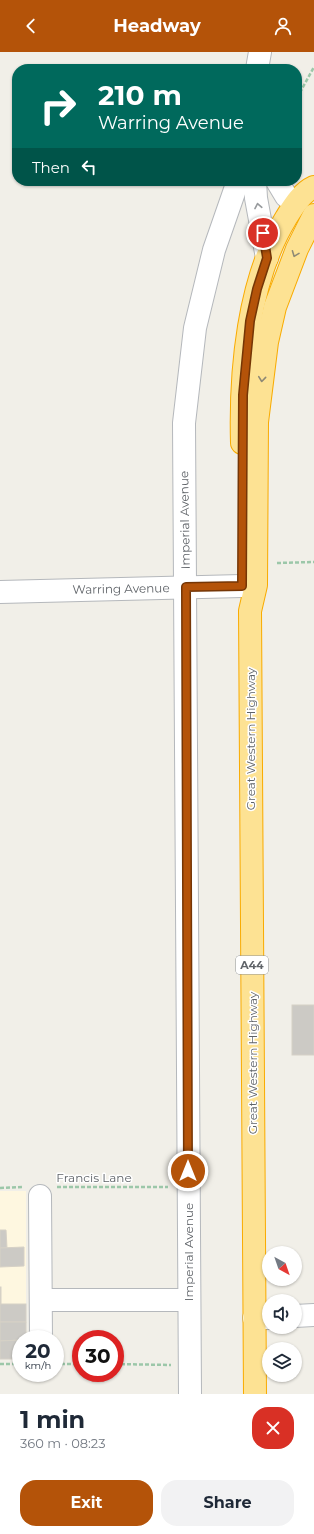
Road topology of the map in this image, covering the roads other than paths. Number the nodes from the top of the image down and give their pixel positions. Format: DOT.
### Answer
graph roads {
  1 [pos="260,52"];
  2 [pos="268,52"];
  3 [pos="258,64"];
  4 [pos="269,64"];
  5 [pos="236,186"];
  6 [pos="255,186"];
  7 [pos="280,186"];
  8 [pos="314,187"];
  9 [pos="295,203"];
  10 [pos="313,218"];
  11 [pos="267,258"];
  12 [pos="242,586"];
  13 [pos="186,587"];
  14 [pos="0,592"];
  15 [pos="250,611"];
  16 [pos="41,1190"];
  17 [pos="41,1300"];
  18 [pos="189,1300"];
  19 [pos="314,1315"];
  20 [pos="302,1316"];
  21 [pos="262,1318"];
  22 [pos="41,1330"];
  23 [pos="190,1394"];
  24 [pos="255,1394"];
  1 -- 3 [label="street"];
  2 -- 4 [label="street"];
  5 -- 13 [label="street, Imperial Avenue"];
  11 -- 6 [label="street, one-way"];
  7 -- 9 [label="street"];
  8 -- 9 [label="highway, Great Western Highway / A44"];
  9 -- 10 [label="highway"];
  9 -- 11 [label="highway, Great Western Highway / A44"];
  10 -- 15 [label="highway, Great Western Highway / A44, one-way"];
  11 -- 12 [label="highway, Great Western Highway / A44"];
  12 -- 13 [label="street, Warring Avenue"];
  12 -- 15 [label="highway, Great Western Highway / A44"];
  13 -- 14 [label="street, Warring Avenue"];
  13 -- 18 [label="street, Imperial Avenue"];
  15 -- 21 [label="highway, Great Western Highway / A44"];
  16 -- 17 [label="street"];
  17 -- 18 [label="street"];
  17 -- 22 [label="street"];
  18 -- 23 [label="street, Imperial Avenue"];
  19 -- 20 [label="street"];
  21 -- 24 [label="highway, Great Western Highway / A44"];
}
